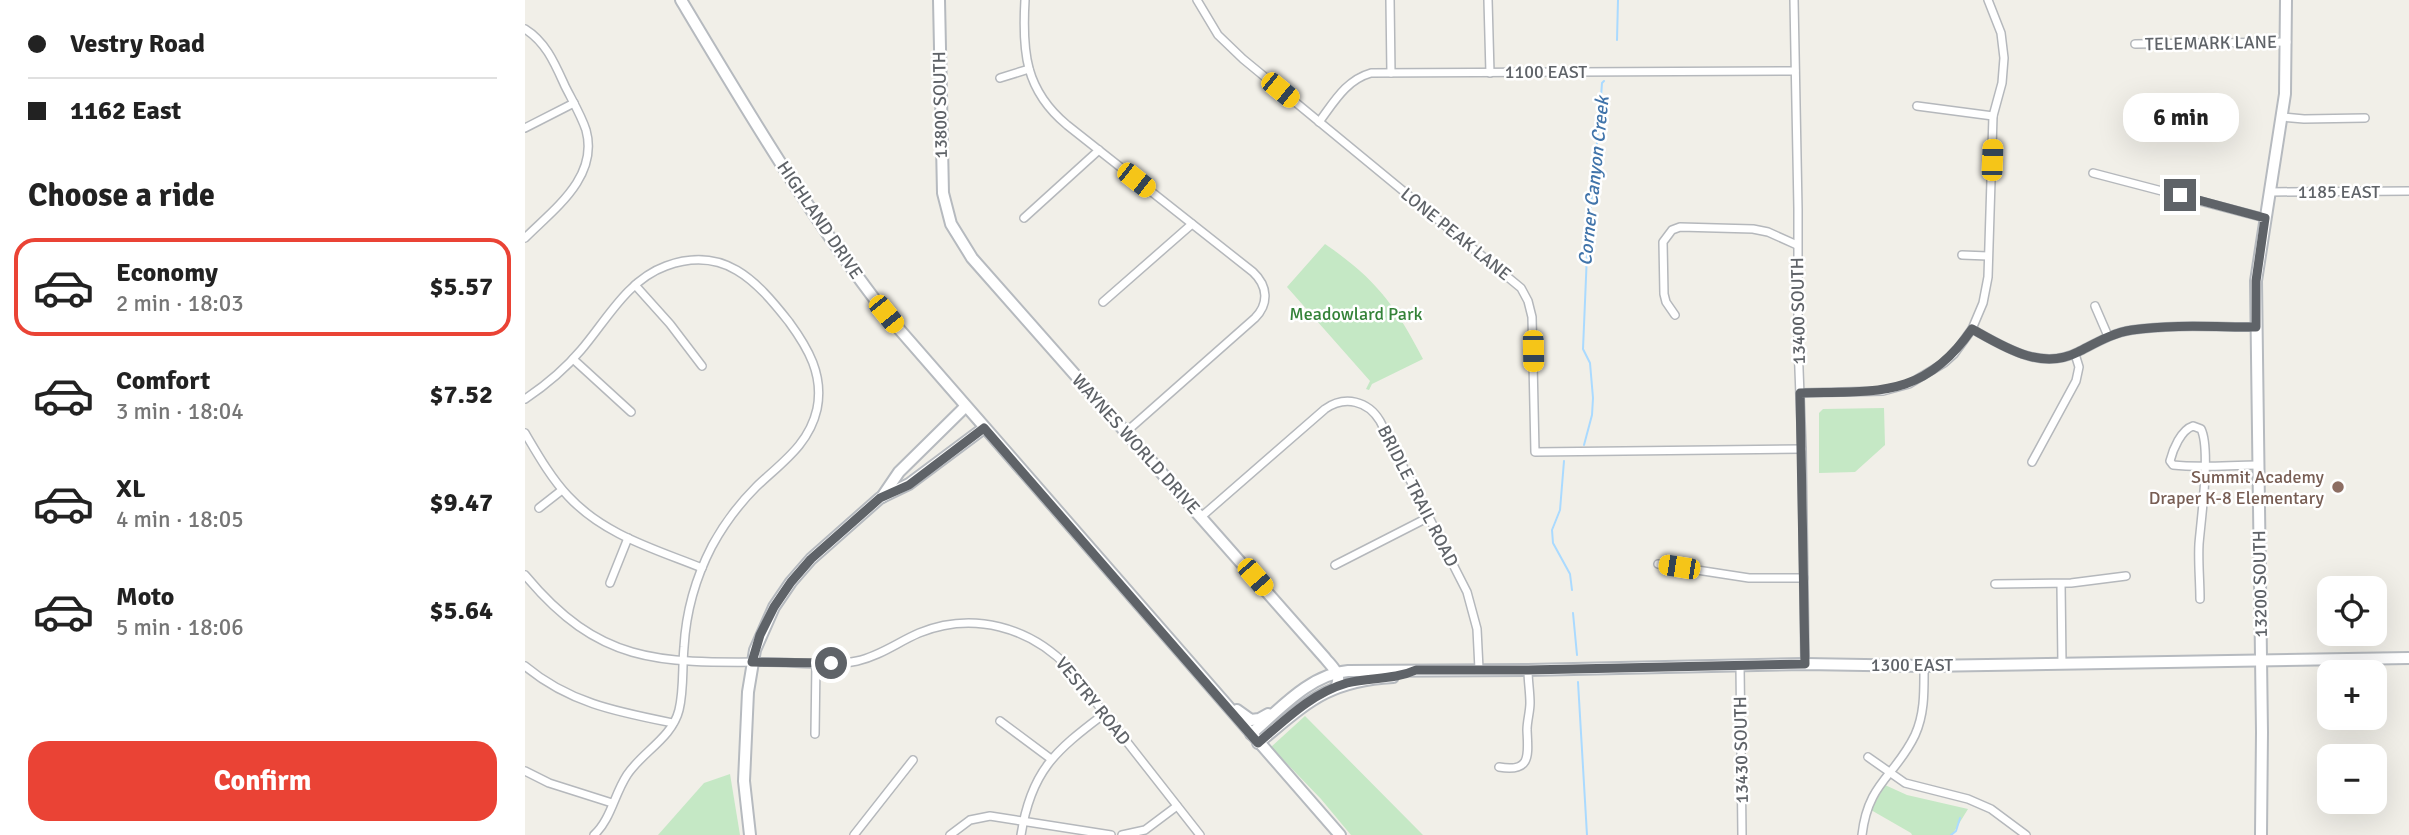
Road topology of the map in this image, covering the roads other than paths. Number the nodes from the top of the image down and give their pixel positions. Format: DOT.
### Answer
graph roads {
  1 [pos="681,0"];
  2 [pos="939,0"];
  3 [pos="1024,0"];
  4 [pos="1197,0"];
  5 [pos="1391,0"];
  6 [pos="1488,0"];
  7 [pos="1794,0"];
  8 [pos="1987,0"];
  9 [pos="2286,0"];
  10 [pos="525,29"];
  11 [pos="2287,42"];
  12 [pos="2135,44"];
  13 [pos="1028,69"];
  14 [pos="1795,71"];
  15 [pos="1391,73"];
  16 [pos="1490,73"];
  17 [pos="1000,78"];
  18 [pos="574,103"];
  19 [pos="1917,106"];
  20 [pos="1993,116"];
  21 [pos="2282,117"];
  22 [pos="2365,118"];
  23 [pos="1319,122"];
  24 [pos="525,128"];
  25 [pos="1099,150"];
  26 [pos="2093,173"];
  27 [pos="2409,191"];
  28 [pos="2269,192"];
  29 [pos="946,209"];
  30 [pos="1024,218"];
  31 [pos="2265,218"];
  32 [pos="1192,224"];
  33 [pos="525,237"];
  34 [pos="1797,244"];
  35 [pos="1962,255"];
  36 [pos="1989,256"];
  37 [pos="635,285"];
  38 [pos="1103,302"];
  39 [pos="2095,306"];
  40 [pos="1675,315"];
  41 [pos="2256,327"];
  42 [pos="1972,329"];
  43 [pos="2108,336"];
  44 [pos="2075,354"];
  45 [pos="573,359"];
  46 [pos="702,366"];
  47 [pos="1800,393"];
  48 [pos="525,399"];
  49 [pos="965,407"];
  50 [pos="631,412"];
  51 [pos="984,428"];
  52 [pos="1126,432"];
  53 [pos="525,433"];
  54 [pos="1802,449"];
  55 [pos="2032,462"];
  56 [pos="2258,464"];
  57 [pos="2204,466"];
  58 [pos="562,490"];
  59 [pos="880,498"];
  60 [pos="539,508"];
  61 [pos="1201,517"];
  62 [pos="1429,517"];
  63 [pos="628,538"];
  64 [pos="1658,564"];
  65 [pos="1335,565"];
  66 [pos="702,568"];
  67 [pos="525,575"];
  68 [pos="2126,576"];
  69 [pos="1804,578"];
  70 [pos="610,583"];
  71 [pos="2061,583"];
  72 [pos="1995,584"];
  73 [pos="2200,599"];
  74 [pos="2409,658"];
  75 [pos="2262,660"];
  76 [pos="683,661"];
  77 [pos="752,662"];
  78 [pos="816,663"];
  79 [pos="1805,664"];
  80 [pos="2062,664"];
  81 [pos="525,666"];
  82 [pos="1740,666"];
  83 [pos="1924,666"];
  84 [pos="1479,669"];
  85 [pos="1416,670"];
  86 [pos="1528,670"];
  87 [pos="1337,672"];
  88 [pos="1201,677"];
  89 [pos="1335,687"];
  90 [pos="1287,704"];
  91 [pos="1104,714"];
  92 [pos="1000,721"];
  93 [pos="673,723"];
  94 [pos="815,734"];
  95 [pos="1254,741"];
  96 [pos="1868,757"];
  97 [pos="1051,759"];
  98 [pos="913,760"];
  99 [pos="1499,767"];
  100 [pos="525,771"];
  101 [pos="1888,773"];
  102 [pos="612,803"];
  103 [pos="1177,806"];
  104 [pos="1023,821"];
  105 [pos="594,835"];
  106 [pos="750,835"];
  107 [pos="854,835"];
  108 [pos="950,835"];
  109 [pos="1021,835"];
  110 [pos="1111,835"];
  111 [pos="1122,835"];
  112 [pos="1200,835"];
  113 [pos="1340,835"];
  114 [pos="1742,835"];
  115 [pos="1862,835"];
  116 [pos="2026,835"];
  117 [pos="2261,835"];
  1 -- 49 [label="main road, HIGHLAND DRIVE"];
  2 -- 29 [label="main road, 13800 SOUTH"];
  3 -- 13 [label="street"];
  4 -- 23 [label="street, LONE PEAK LANE"];
  5 -- 15 [label="street"];
  6 -- 16 [label="street"];
  7 -- 14 [label="street, 13400 SOUTH"];
  8 -- 20 [label="street"];
  9 -- 11 [label="main road, 13200 SOUTH"];
  10 -- 18 [label="street"];
  11 -- 12 [label="street, TELEMARK LANE"];
  11 -- 21 [label="main road, 13200 SOUTH"];
  13 -- 17 [label="street"];
  13 -- 25 [label="street"];
  14 -- 16 [label="street, 1100 EAST"];
  14 -- 34 [label="street, 13400 SOUTH"];
  15 -- 16 [label="street, 1100 EAST"];
  15 -- 23 [label="street, 1100 EAST"];
  18 -- 24 [label="street"];
  18 -- 33 [label="street"];
  19 -- 20 [label="street"];
  20 -- 36 [label="street"];
  21 -- 22 [label="street"];
  21 -- 28 [label="main road, 13200 SOUTH"];
  23 -- 54 [label="street, LONE PEAK LANE"];
  25 -- 30 [label="street"];
  25 -- 32 [label="street"];
  26 -- 31 [label="street"];
  27 -- 28 [label="street, 1185 EAST"];
  28 -- 31 [label="main road, 13200 SOUTH"];
  29 -- 52 [label="main road, WAYNES WORLD DRIVE"];
  31 -- 41 [label="main road, 13200 SOUTH"];
  32 -- 38 [label="street"];
  32 -- 52 [label="street"];
  34 -- 40 [label="street"];
  34 -- 47 [label="street, 13400 SOUTH"];
  35 -- 36 [label="street"];
  36 -- 42 [label="street"];
  37 -- 45 [label="street"];
  37 -- 46 [label="street"];
  37 -- 66 [label="street"];
  39 -- 43 [label="street"];
  41 -- 43 [label="street"];
  41 -- 56 [label="main road, 13200 SOUTH"];
  42 -- 44 [label="street"];
  42 -- 47 [label="street"];
  43 -- 44 [label="street"];
  44 -- 55 [label="street"];
  45 -- 48 [label="street"];
  45 -- 50 [label="street"];
  47 -- 54 [label="street, 13400 SOUTH"];
  49 -- 51 [label="main road, HIGHLAND DRIVE"];
  49 -- 59 [label="main road"];
  51 -- 59 [label="main road"];
  51 -- 88 [label="main road, HIGHLAND DRIVE"];
  52 -- 61 [label="main road, WAYNES WORLD DRIVE"];
  53 -- 58 [label="street"];
  54 -- 69 [label="street, 13400 SOUTH"];
  56 -- 57 [label="street"];
  56 -- 75 [label="main road, 13200 SOUTH"];
  57 -- 57 [label="street"];
  57 -- 73 [label="street"];
  58 -- 60 [label="street"];
  58 -- 63 [label="street"];
  59 -- 77 [label="main road"];
  61 -- 62 [label="street, BRIDLE TRAIL ROAD"];
  61 -- 87 [label="main road, WAYNES WORLD DRIVE"];
  62 -- 65 [label="street"];
  62 -- 84 [label="street, BRIDLE TRAIL ROAD"];
  63 -- 66 [label="street"];
  63 -- 70 [label="street"];
  64 -- 69 [label="street"];
  66 -- 76 [label="street"];
  67 -- 76 [label="street, VESTRY ROAD"];
  68 -- 71 [label="street"];
  69 -- 79 [label="street, 13400 SOUTH"];
  71 -- 72 [label="street"];
  71 -- 80 [label="street"];
  74 -- 75 [label="main road, 1300 EAST"];
  75 -- 80 [label="main road, 1300 EAST"];
  75 -- 117 [label="main road, 13200 SOUTH"];
  76 -- 77 [label="street, VESTRY ROAD"];
  76 -- 93 [label="street"];
  77 -- 78 [label="street, VESTRY ROAD"];
  77 -- 106 [label="main road"];
  78 -- 91 [label="street, VESTRY ROAD"];
  78 -- 94 [label="street"];
  79 -- 82 [label="main road, 1300 EAST"];
  79 -- 83 [label="main road, 1300 EAST"];
  80 -- 83 [label="main road, 1300 EAST"];
  81 -- 93 [label="street"];
  82 -- 86 [label="main road, 1300 EAST"];
  82 -- 114 [label="street, 13430 SOUTH"];
  83 -- 101 [label="street"];
  84 -- 85 [label="main road, 1300 EAST"];
  84 -- 86 [label="main road, 1300 EAST"];
  85 -- 87 [label="main road, 1300 EAST"];
  85 -- 89 [label="main road, 1300 EAST"];
  86 -- 99 [label="street"];
  87 -- 89 [label="main road"];
  87 -- 90 [label="main road, 1300 EAST"];
  88 -- 90 [label="main road"];
  88 -- 95 [label="main road, HIGHLAND DRIVE"];
  89 -- 95 [label="main road, 1300 EAST"];
  90 -- 95 [label="main road, 1300 EAST"];
  91 -- 97 [label="street"];
  91 -- 103 [label="street, VESTRY ROAD"];
  92 -- 97 [label="street"];
  93 -- 102 [label="street"];
  95 -- 113 [label="main road, HIGHLAND DRIVE"];
  96 -- 101 [label="street"];
  97 -- 104 [label="street"];
  98 -- 107 [label="street"];
  100 -- 102 [label="street"];
  101 -- 115 [label="street"];
  101 -- 116 [label="street"];
  102 -- 105 [label="street"];
  103 -- 111 [label="street"];
  103 -- 112 [label="street, VESTRY ROAD"];
  104 -- 108 [label="street"];
  104 -- 109 [label="street"];
  104 -- 110 [label="street"];
}
